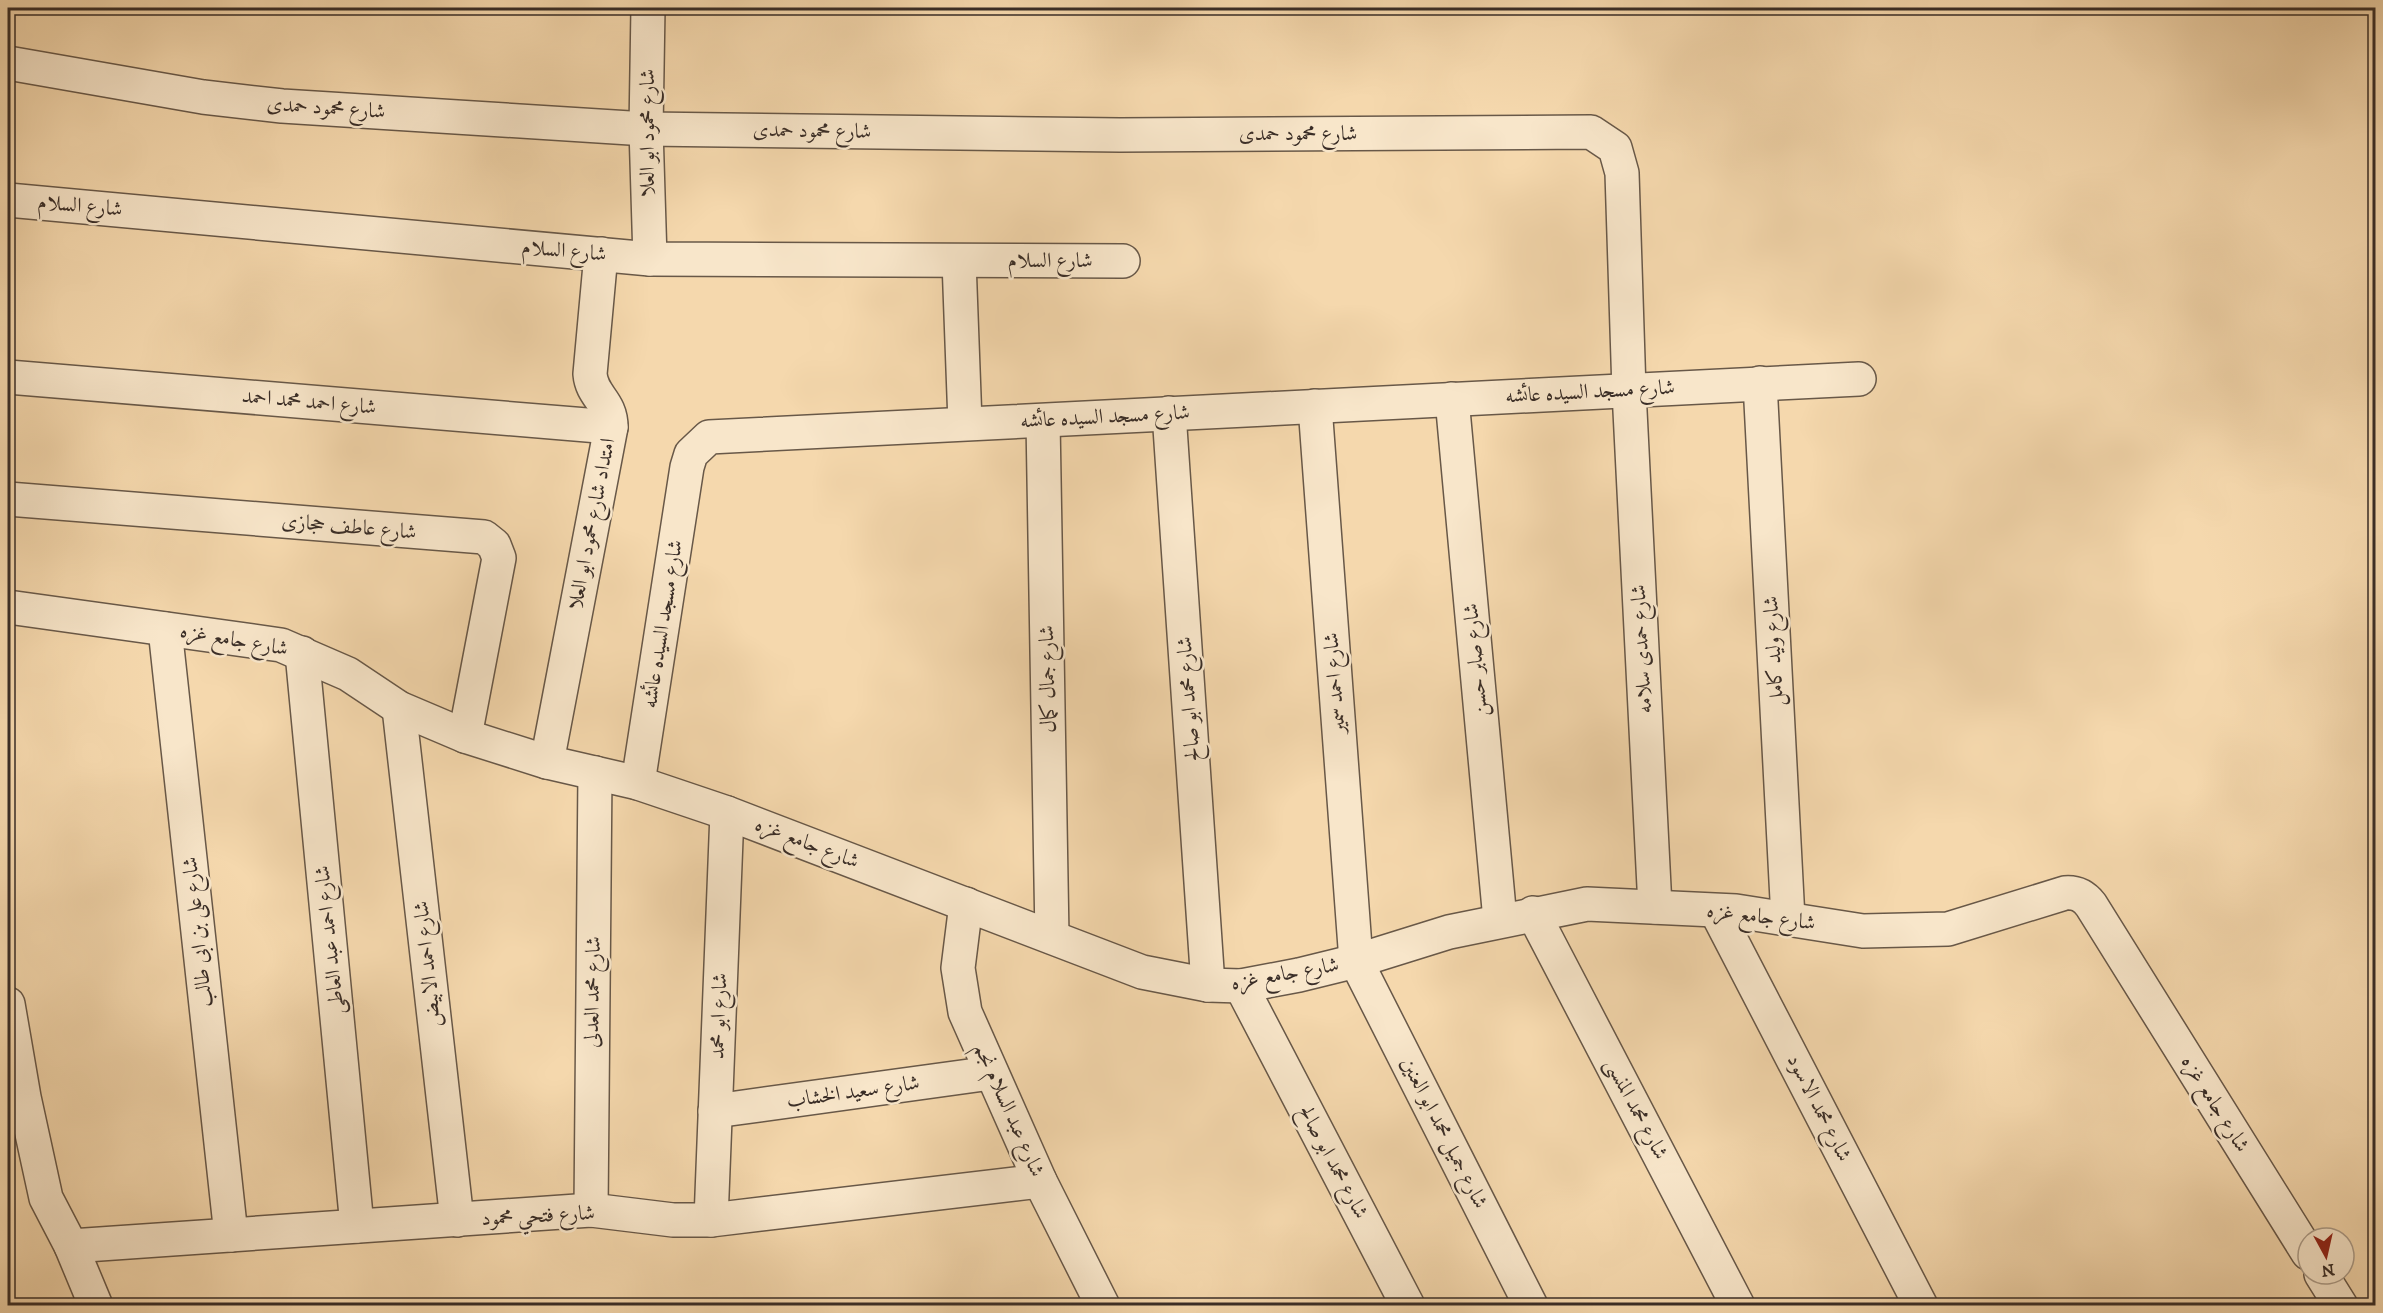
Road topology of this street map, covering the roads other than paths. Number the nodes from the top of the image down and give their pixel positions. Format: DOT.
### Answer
graph roads {
  1 [pos="648,8"];
  2 [pos="8,63"];
  3 [pos="646,129"];
  4 [pos="1615,148"];
  5 [pos="8,200"];
  6 [pos="602,254"];
  7 [pos="650,259"];
  8 [pos="959,261"];
  9 [pos="1123,261"];
  10 [pos="8,378"];
  11 [pos="1859,379"];
  12 [pos="1760,383"];
  13 [pos="1629,391"];
  14 [pos="1452,399"];
  15 [pos="1315,406"];
  16 [pos="1169,413"];
  17 [pos="1043,421"];
  18 [pos="965,423"];
  19 [pos="611,427"];
  20 [pos="8,499"];
  21 [pos="8,606"];
  22 [pos="165,629"];
  23 [pos="302,653"];
  24 [pos="399,708"];
  25 [pos="465,736"];
  26 [pos="547,762"];
  27 [pos="596,773"];
  28 [pos="638,783"];
  29 [pos="727,813"];
  30 [pos="966,904"];
  31 [pos="1655,907"];
  32 [pos="1716,911"];
  33 [pos="1533,913"];
  34 [pos="1788,919"];
  35 [pos="1500,920"];
  36 [pos="1052,937"];
  37 [pos="1356,960"];
  38 [pos="1208,985"];
  39 [pos="1241,986"];
  40 [pos="8,1004"];
  41 [pos="991,1073"];
  42 [pos="715,1111"];
  43 [pos="1040,1181"];
  44 [pos="591,1210"];
  45 [pos="457,1220"];
  46 [pos="711,1220"];
  47 [pos="357,1226"];
  48 [pos="2296,1234"];
  49 [pos="231,1235"];
  50 [pos="71,1246"];
  51 [pos="2329,1286"];
  52 [pos="96,1305"];
  53 [pos="1103,1305"];
  54 [pos="1408,1305"];
  55 [pos="1531,1305"];
  56 [pos="1738,1305"];
  57 [pos="1921,1305"];
  58 [pos="2341,1305"];
  1 -- 3 [label="street, شارع محمود ابو العلا"];
  2 -- 3 [label="street, شارع محمود حمدى"];
  3 -- 4 [label="street, شارع محمود حمدى"];
  3 -- 7 [label="street, شارع محمود ابو العلا"];
  4 -- 13 [label="street, شارع حمدى سلامه"];
  5 -- 6 [label="street, شارع السلام"];
  6 -- 7 [label="street, شارع السلام"];
  6 -- 19 [label="street, امتداد شارع محمود ابو العلا"];
  7 -- 8 [label="street, شارع السلام"];
  8 -- 9 [label="street, شارع السلام"];
  8 -- 18 [label="street"];
  10 -- 19 [label="street, شارع احمد محمد احمد"];
  11 -- 12 [label="street, شارع مسجد السيده عائشه"];
  12 -- 13 [label="street, شارع مسجد السيده عائشه"];
  12 -- 34 [label="street, شارع وليد كامل"];
  13 -- 14 [label="street, شارع مسجد السيده عائشه"];
  13 -- 31 [label="street, شارع حمدى سلامه"];
  14 -- 15 [label="street, شارع مسجد السيده عائشه"];
  14 -- 35 [label="street, شارع صابر حسن"];
  15 -- 16 [label="street, شارع مسجد السيده عائشه"];
  15 -- 37 [label="street, شارع احمد سمير"];
  16 -- 17 [label="street, شارع مسجد السيده عائشه"];
  16 -- 38 [label="street, شارع محمد ابو صالح"];
  17 -- 18 [label="street, شارع مسجد السيده عائشه"];
  17 -- 36 [label="street, شارع جمال كمال"];
  18 -- 28 [label="street, شارع مسجد السيده عائشه"];
  19 -- 26 [label="street, امتداد شارع محمود ابو العلا"];
  20 -- 25 [label="street, شارع عاطف حجازى"];
  21 -- 22 [label="street, شارع جامع غزه"];
  22 -- 23 [label="street, شارع جامع غزه"];
  22 -- 49 [label="street, شارع على بن ابى طالب"];
  23 -- 24 [label="street, شارع جامع غزه"];
  23 -- 47 [label="street, شارع احمد عبد العاطى"];
  24 -- 25 [label="street, شارع جامع غزه"];
  24 -- 45 [label="street, شارع احمد الابيض"];
  25 -- 26 [label="street, شارع جامع غزه"];
  26 -- 27 [label="street, شارع جامع غزه"];
  27 -- 28 [label="street, شارع جامع غزه"];
  27 -- 44 [label="street, شارع محمد العدلى"];
  28 -- 29 [label="street, شارع جامع غزه"];
  29 -- 30 [label="street, شارع جامع غزه"];
  29 -- 42 [label="street, شارع ابو محمد"];
  30 -- 36 [label="street, شارع جامع غزه"];
  30 -- 41 [label="street, شارع عبد السلام نجم"];
  31 -- 32 [label="street, شارع جامع غزه"];
  31 -- 33 [label="street, شارع جامع غزه"];
  32 -- 34 [label="street, شارع جامع غزه"];
  32 -- 57 [label="street, شارع محمد الاسود"];
  33 -- 35 [label="street, شارع جامع غزه"];
  33 -- 56 [label="street, شارع محمد المنسى"];
  34 -- 48 [label="street, شارع جامع غزه"];
  35 -- 37 [label="street, شارع جامع غزه"];
  36 -- 38 [label="street, شارع جامع غزه"];
  37 -- 39 [label="street, شارع جامع غزه"];
  37 -- 55 [label="street, شارع جميل محمد ابو العنين"];
  38 -- 39 [label="street, شارع جامع غزه"];
  39 -- 54 [label="street, شارع محمد ابو صالح"];
  40 -- 50 [label="street"];
  41 -- 42 [label="street, شارع سعيد الخشاب"];
  41 -- 43 [label="street, شارع عبد السلام نجم"];
  42 -- 46 [label="street, شارع ابو محمد"];
  43 -- 46 [label="street, شارع فتحي محمود"];
  43 -- 53 [label="street, شارع عبد السلام نجم"];
  44 -- 45 [label="street, شارع فتحي محمود"];
  44 -- 46 [label="street, شارع فتحي محمود"];
  45 -- 47 [label="street, شارع فتحي محمود"];
  47 -- 49 [label="street, شارع فتحي محمود"];
  49 -- 50 [label="street, شارع فتحي محمود"];
  50 -- 52 [label="street"];
  51 -- 58 [label="street"];
}
